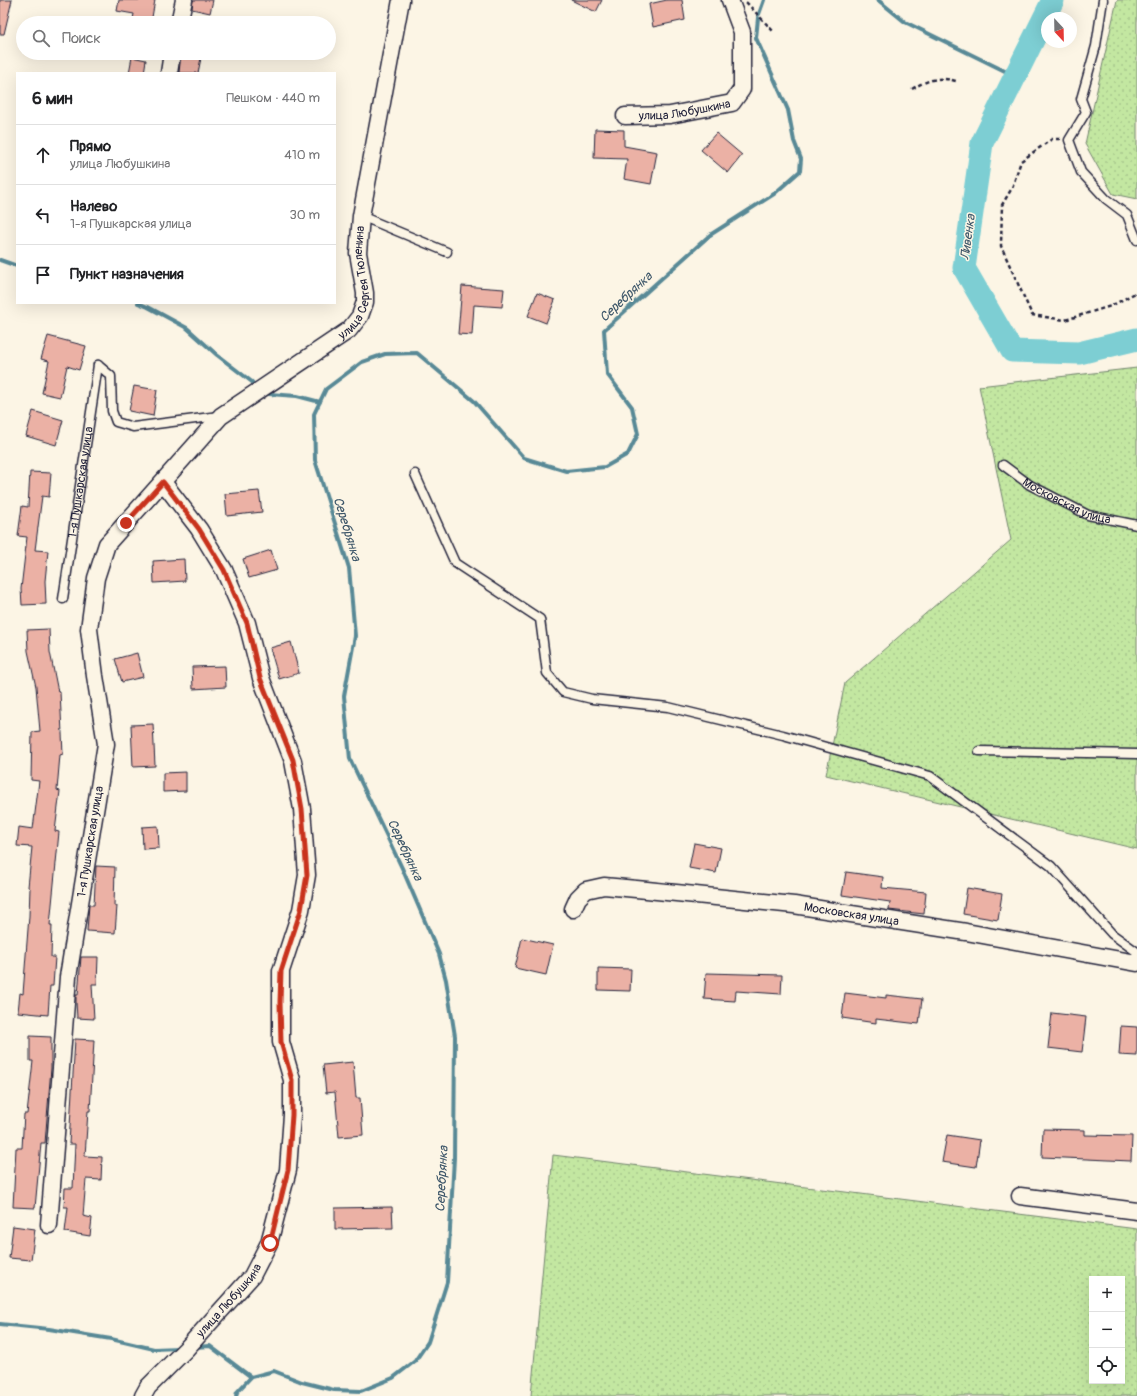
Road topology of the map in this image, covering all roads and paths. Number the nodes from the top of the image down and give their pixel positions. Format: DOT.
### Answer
graph roads {
  1 [pos="184,0"];
  2 [pos="401,0"];
  3 [pos="730,0"];
  4 [pos="745,0"];
  5 [pos="1103,0"];
  6 [pos="181,16"];
  7 [pos="773,31"];
  8 [pos="171,60"];
  9 [pos="169,72"];
  10 [pos="956,81"];
  11 [pos="912,89"];
  12 [pos="625,116"];
  13 [pos="1069,140"];
  14 [pos="361,216"];
  15 [pos="1137,240"];
  16 [pos="447,252"];
  17 [pos="1137,292"];
  18 [pos="221,416"];
  19 [pos="1003,465"];
  20 [pos="415,474"];
  21 [pos="163,482"];
  22 [pos="1137,525"];
  23 [pos="63,599"];
  24 [pos="979,751"];
  25 [pos="1137,754"];
  26 [pos="573,909"];
  27 [pos="1137,952"];
  28 [pos="1137,963"];
  29 [pos="1020,1196"];
  30 [pos="1137,1211"];
  31 [pos="49,1225"];
  32 [pos="143,1396"];
  1 -- 6 [label="street"];
  2 -- 14 [label="street, улица Сергея Тюленина"];
  3 -- 12 [label="street, улица Любушкина"];
  4 -- 7 [label="path"];
  5 -- 13 [label="lane"];
  8 -- 9 [label="street"];
  10 -- 11 [label="path"];
  13 -- 15 [label="lane"];
  13 -- 17 [label="path"];
  14 -- 16 [label="lane"];
  14 -- 18 [label="street, улица Сергея Тюленина"];
  18 -- 21 [label="street, улица Сергея Тюленина"];
  18 -- 23 [label="lane, 1-я Пушкарская улица"];
  19 -- 22 [label="lane, Московская улица"];
  20 -- 27 [label="lane"];
  21 -- 31 [label="street, 1-я Пушкарская улица"];
  21 -- 32 [label="street, улица Любушкина"];
  24 -- 25 [label="lane"];
  26 -- 28 [label="street, Московская улица"];
  29 -- 30 [label="street"];
}
